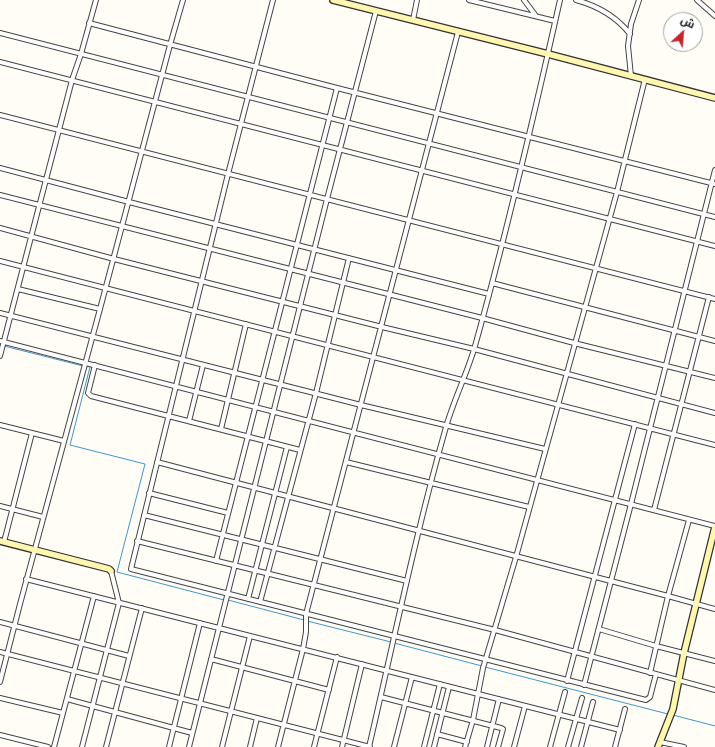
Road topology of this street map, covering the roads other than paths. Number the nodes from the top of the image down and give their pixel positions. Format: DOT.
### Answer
graph roads {
  1 [pos="96,0"];
  2 [pos="183,0"];
  3 [pos="273,0"];
  4 [pos="333,0"];
  5 [pos="417,0"];
  6 [pos="469,0"];
  7 [pos="524,0"];
  8 [pos="560,0"];
  9 [pos="576,0"];
  10 [pos="639,0"];
  11 [pos="697,0"];
  12 [pos="376,11"];
  13 [pos="537,16"];
  14 [pos="715,16"];
  15 [pos="413,20"];
  16 [pos="555,21"];
  17 [pos="89,23"];
  18 [pos="458,32"];
  19 [pos="0,33"];
  20 [pos="630,34"];
  21 [pos="170,45"];
  22 [pos="81,54"];
  23 [pos="548,54"];
  24 [pos="0,62"];
  25 [pos="256,67"];
  26 [pos="162,76"];
  27 [pos="631,76"];
  28 [pos="645,79"];
  29 [pos="72,80"];
  30 [pos="337,88"];
  31 [pos="355,93"];
  32 [pos="248,97"];
  33 [pos="715,98"];
  34 [pos="154,103"];
  35 [pos="436,114"];
  36 [pos="0,115"];
  37 [pos="329,118"];
  38 [pos="347,122"];
  39 [pos="241,124"];
  40 [pos="59,130"];
  41 [pos="528,137"];
  42 [pos="429,143"];
  43 [pos="322,145"];
  44 [pos="340,149"];
  45 [pos="142,152"];
  46 [pos="624,162"];
  47 [pos="521,167"];
  48 [pos="0,168"];
  49 [pos="422,170"];
  50 [pos="715,170"];
  51 [pos="228,174"];
  52 [pos="46,179"];
  53 [pos="713,184"];
  54 [pos="617,192"];
  55 [pos="514,194"];
  56 [pos="0,195"];
  57 [pos="310,195"];
  58 [pos="326,199"];
  59 [pos="129,202"];
  60 [pos="39,205"];
  61 [pos="703,214"];
  62 [pos="715,217"];
  63 [pos="609,219"];
  64 [pos="410,220"];
  65 [pos="216,224"];
  66 [pos="122,227"];
  67 [pos="0,228"];
  68 [pos="32,236"];
  69 [pos="696,241"];
  70 [pos="502,244"];
  71 [pos="298,245"];
  72 [pos="715,246"];
  73 [pos="210,248"];
  74 [pos="314,249"];
  75 [pos="349,258"];
  76 [pos="114,259"];
  77 [pos="0,260"];
  78 [pos="24,267"];
  79 [pos="595,268"];
  80 [pos="291,270"];
  81 [pos="396,270"];
  82 [pos="308,274"];
  83 [pos="202,280"];
  84 [pos="342,282"];
  85 [pos="492,283"];
  86 [pos="18,289"];
  87 [pos="106,289"];
  88 [pos="684,291"];
  89 [pos="489,294"];
  90 [pos="390,295"];
  91 [pos="709,297"];
  92 [pos="715,299"];
  93 [pos="283,301"];
  94 [pos="300,306"];
  95 [pos="584,307"];
  96 [pos="100,309"];
  97 [pos="194,311"];
  98 [pos="0,313"];
  99 [pos="335,314"];
  100 [pos="11,316"];
  101 [pos="482,318"];
  102 [pos="246,324"];
  103 [pos="382,327"];
  104 [pos="674,330"];
  105 [pos="276,331"];
  106 [pos="293,336"];
  107 [pos="93,337"];
  108 [pos="699,337"];
  109 [pos="2,341"];
  110 [pos="715,341"];
  111 [pos="574,344"];
  112 [pos="328,345"];
  113 [pos="474,349"];
  114 [pos="0,356"];
  115 [pos="373,356"];
  116 [pos="182,359"];
  117 [pos="85,362"];
  118 [pos="95,365"];
  119 [pos="204,365"];
  120 [pos="665,365"];
  121 [pos="690,372"];
  122 [pos="235,373"];
  123 [pos="566,374"];
  124 [pos="715,378"];
  125 [pos="463,379"];
  126 [pos="263,380"];
  127 [pos="280,384"];
  128 [pos="176,386"];
  129 [pos="196,391"];
  130 [pos="316,393"];
  131 [pos="657,398"];
  132 [pos="228,400"];
  133 [pos="557,404"];
  134 [pos="681,404"];
  135 [pos="361,405"];
  136 [pos="256,407"];
  137 [pos="273,411"];
  138 [pos="715,413"];
  139 [pos="168,416"];
  140 [pos="189,421"];
  141 [pos="309,421"];
  142 [pos="446,424"];
  143 [pos="635,424"];
  144 [pos="0,425"];
  145 [pos="649,427"];
  146 [pos="221,429"];
  147 [pos="354,432"];
  148 [pos="32,433"];
  149 [pos="674,434"];
  150 [pos="248,437"];
  151 [pos="64,441"];
  152 [pos="266,441"];
  153 [pos="715,445"];
  154 [pos="287,446"];
  155 [pos="545,449"];
  156 [pos="300,450"];
  157 [pos="439,454"];
  158 [pos="157,462"];
  159 [pos="346,462"];
  160 [pos="536,480"];
  161 [pos="236,483"];
  162 [pos="432,483"];
  163 [pos="255,488"];
  164 [pos="149,493"];
  165 [pos="275,493"];
  166 [pos="288,497"];
  167 [pos="615,500"];
  168 [pos="631,504"];
  169 [pos="0,506"];
  170 [pos="529,507"];
  171 [pos="12,509"];
  172 [pos="334,509"];
  173 [pos="654,510"];
  174 [pos="228,513"];
  175 [pos="144,515"];
  176 [pos="43,517"];
  177 [pos="690,520"];
  178 [pos="715,526"];
  179 [pos="420,531"];
  180 [pos="223,535"];
  181 [pos="240,539"];
  182 [pos="2,542"];
  183 [pos="137,542"];
  184 [pos="262,545"];
  185 [pos="274,548"];
  186 [pos="34,550"];
  187 [pos="516,557"];
  188 [pos="320,560"];
  189 [pos="216,561"];
  190 [pos="234,565"];
  191 [pos="256,570"];
  192 [pos="112,571"];
  193 [pos="267,573"];
  194 [pos="594,577"];
  195 [pos="26,579"];
  196 [pos="407,581"];
  197 [pos="611,581"];
  198 [pos="314,585"];
  199 [pos="227,593"];
  200 [pos="94,596"];
  201 [pos="668,596"];
  202 [pos="248,599"];
  203 [pos="119,602"];
  204 [pos="260,602"];
  205 [pos="697,605"];
  206 [pos="401,606"];
  207 [pos="142,608"];
  208 [pos="715,609"];
  209 [pos="306,614"];
  210 [pos="0,622"];
  211 [pos="200,623"];
  212 [pos="14,626"];
  213 [pos="218,628"];
  214 [pos="599,629"];
  215 [pos="495,630"];
  216 [pos="250,636"];
  217 [pos="394,636"];
  218 [pos="81,644"];
  219 [pos="656,646"];
  220 [pos="303,649"];
  221 [pos="107,650"];
  222 [pos="0,652"];
  223 [pos="575,653"];
  224 [pos="684,653"];
  225 [pos="7,654"];
  226 [pos="129,656"];
  227 [pos="337,657"];
  228 [pos="591,657"];
  229 [pos="210,659"];
  230 [pos="486,659"];
  231 [pos="715,661"];
  232 [pos="362,664"];
  233 [pos="241,668"];
  234 [pos="387,670"];
  235 [pos="74,671"];
  236 [pos="650,672"];
  237 [pos="656,674"];
  238 [pos="99,678"];
  239 [pos="412,678"];
  240 [pos="567,680"];
  241 [pos="678,680"];
  242 [pos="295,681"];
  243 [pos="0,682"];
  244 [pos="122,683"];
  245 [pos="440,684"];
  246 [pos="584,685"];
  247 [pos="449,687"];
  248 [pos="329,690"];
  249 [pos="715,690"];
  250 [pos="565,692"];
  251 [pos="478,694"];
  252 [pos="381,696"];
  253 [pos="0,698"];
  254 [pos="181,698"];
  255 [pos="582,698"];
  256 [pos="67,699"];
  257 [pos="499,699"];
  258 [pos="593,702"];
  259 [pos="200,703"];
  260 [pos="405,703"];
  261 [pos="92,706"];
  262 [pos="525,706"];
  263 [pos="625,708"];
  264 [pos="433,710"];
  265 [pos="230,711"];
  266 [pos="115,712"];
  267 [pos="443,712"];
  268 [pos="63,713"];
  269 [pos="559,714"];
  270 [pos="257,718"];
  271 [pos="576,719"];
  272 [pos="472,720"];
  273 [pos="588,722"];
  274 [pos="284,725"];
  275 [pos="492,725"];
  276 [pos="174,728"];
  277 [pos="620,730"];
  278 [pos="192,733"];
  279 [pos="317,734"];
  280 [pos="437,734"];
  281 [pos="0,735"];
  282 [pos="343,741"];
  283 [pos="28,742"];
  284 [pos="467,742"];
  285 [pos="659,744"];
  286 [pos="26,747"];
  287 [pos="48,747"];
  288 [pos="54,747"];
  289 [pos="82,747"];
  290 [pos="106,747"];
  291 [pos="169,747"];
  292 [pos="189,747"];
  293 [pos="222,747"];
  294 [pos="250,747"];
  295 [pos="278,747"];
  296 [pos="314,747"];
  297 [pos="342,747"];
  298 [pos="369,747"];
  299 [pos="394,747"];
  300 [pos="424,747"];
  301 [pos="434,747"];
  302 [pos="465,747"];
  303 [pos="487,747"];
  304 [pos="498,747"];
  305 [pos="514,747"];
  306 [pos="550,747"];
  307 [pos="568,747"];
  308 [pos="581,747"];
  309 [pos="615,747"];
  310 [pos="684,747"];
  1 -- 17 [label="street"];
  2 -- 21 [label="street"];
  3 -- 25 [label="street"];
  4 -- 12 [label="street"];
  5 -- 15 [label="street"];
  6 -- 13 [label="street"];
  7 -- 13 [label="street"];
  8 -- 16 [label="street"];
  9 -- 20 [label="street"];
  10 -- 20 [label="street"];
  11 -- 14 [label="street"];
  12 -- 15 [label="street"];
  12 -- 31 [label="street"];
  13 -- 16 [label="street"];
  15 -- 18 [label="street"];
  16 -- 23 [label="street"];
  17 -- 21 [label="street"];
  17 -- 22 [label="street"];
  18 -- 23 [label="street"];
  18 -- 35 [label="street"];
  19 -- 22 [label="street"];
  20 -- 27 [label="street"];
  21 -- 25 [label="street"];
  21 -- 26 [label="street"];
  22 -- 26 [label="street"];
  22 -- 29 [label="street"];
  23 -- 27 [label="street"];
  23 -- 41 [label="street"];
  24 -- 29 [label="street"];
  25 -- 30 [label="street"];
  25 -- 32 [label="street"];
  26 -- 32 [label="street"];
  26 -- 34 [label="street"];
  27 -- 28 [label="street"];
  28 -- 33 [label="street"];
  28 -- 46 [label="street"];
  29 -- 34 [label="street"];
  29 -- 40 [label="street"];
  30 -- 31 [label="street"];
  30 -- 37 [label="street"];
  31 -- 35 [label="street"];
  31 -- 38 [label="street"];
  32 -- 37 [label="street"];
  32 -- 39 [label="street"];
  34 -- 39 [label="street"];
  34 -- 45 [label="street"];
  35 -- 41 [label="street"];
  35 -- 42 [label="street"];
  36 -- 40 [label="street"];
  37 -- 38 [label="street"];
  37 -- 43 [label="street"];
  38 -- 42 [label="street"];
  38 -- 44 [label="street"];
  39 -- 43 [label="street"];
  39 -- 51 [label="street"];
  40 -- 45 [label="street"];
  40 -- 52 [label="street"];
  41 -- 46 [label="street"];
  41 -- 47 [label="street"];
  42 -- 47 [label="street"];
  42 -- 49 [label="street"];
  43 -- 44 [label="street"];
  43 -- 57 [label="street"];
  44 -- 49 [label="street"];
  44 -- 58 [label="street"];
  45 -- 51 [label="street"];
  45 -- 59 [label="street"];
  46 -- 53 [label="street"];
  46 -- 54 [label="street"];
  47 -- 54 [label="street"];
  47 -- 55 [label="street"];
  48 -- 52 [label="street"];
  49 -- 55 [label="street"];
  49 -- 64 [label="street"];
  50 -- 53 [label="street"];
  51 -- 57 [label="street"];
  51 -- 65 [label="street"];
  52 -- 59 [label="street"];
  52 -- 60 [label="street"];
  53 -- 61 [label="street"];
  54 -- 61 [label="street"];
  54 -- 63 [label="street"];
  55 -- 63 [label="street"];
  55 -- 70 [label="street"];
  56 -- 60 [label="street"];
  57 -- 58 [label="street"];
  57 -- 71 [label="street"];
  58 -- 64 [label="street"];
  58 -- 74 [label="street"];
  59 -- 65 [label="street"];
  59 -- 66 [label="street"];
  60 -- 66 [label="street"];
  60 -- 68 [label="street"];
  61 -- 62 [label="street"];
  61 -- 69 [label="street"];
  63 -- 69 [label="street"];
  63 -- 79 [label="street"];
  64 -- 70 [label="street"];
  64 -- 81 [label="street"];
  65 -- 71 [label="street"];
  65 -- 73 [label="street"];
  66 -- 73 [label="street"];
  66 -- 76 [label="street"];
  67 -- 68 [label="street"];
  68 -- 76 [label="street"];
  68 -- 78 [label="street"];
  69 -- 72 [label="street"];
  69 -- 88 [label="street"];
  70 -- 79 [label="street"];
  70 -- 85 [label="street"];
  71 -- 74 [label="street"];
  71 -- 80 [label="street"];
  73 -- 80 [label="street"];
  73 -- 83 [label="street"];
  74 -- 75 [label="street"];
  74 -- 82 [label="street"];
  75 -- 81 [label="street"];
  75 -- 84 [label="street"];
  76 -- 83 [label="street"];
  76 -- 87 [label="street"];
  77 -- 78 [label="street"];
  78 -- 86 [label="street"];
  78 -- 87 [label="street"];
  79 -- 88 [label="street"];
  79 -- 95 [label="street"];
  80 -- 82 [label="street"];
  80 -- 93 [label="street"];
  81 -- 89 [label="street"];
  81 -- 90 [label="street"];
  82 -- 84 [label="street"];
  82 -- 94 [label="street"];
  83 -- 93 [label="street"];
  83 -- 97 [label="street"];
  84 -- 90 [label="street"];
  84 -- 99 [label="street"];
  85 -- 89 [label="street"];
  85 -- 95 [label="street"];
  86 -- 96 [label="street"];
  86 -- 100 [label="street"];
  87 -- 96 [label="street"];
  87 -- 97 [label="street"];
  88 -- 91 [label="street"];
  88 -- 104 [label="street"];
  89 -- 101 [label="street"];
  90 -- 101 [label="street"];
  90 -- 103 [label="street"];
  91 -- 92 [label="street"];
  91 -- 108 [label="street"];
  93 -- 94 [label="street"];
  93 -- 105 [label="street"];
  94 -- 99 [label="street"];
  94 -- 106 [label="street"];
  95 -- 104 [label="street"];
  95 -- 111 [label="street"];
  96 -- 107 [label="street"];
  97 -- 102 [label="street"];
  97 -- 116 [label="street"];
  98 -- 100 [label="street"];
  99 -- 103 [label="street"];
  99 -- 112 [label="street"];
  100 -- 107 [label="street"];
  100 -- 109 [label="street"];
  101 -- 111 [label="street"];
  101 -- 113 [label="street"];
  102 -- 105 [label="street"];
  102 -- 122 [label="street"];
  103 -- 113 [label="street"];
  103 -- 115 [label="street"];
  104 -- 108 [label="street"];
  104 -- 120 [label="street"];
  105 -- 106 [label="street"];
  105 -- 126 [label="street"];
  106 -- 112 [label="street"];
  106 -- 127 [label="street"];
  107 -- 116 [label="street"];
  107 -- 117 [label="street"];
  108 -- 110 [label="street"];
  108 -- 121 [label="street"];
  109 -- 114 [label="street"];
  109 -- 117 [label="street"];
  111 -- 120 [label="street"];
  111 -- 123 [label="street"];
  112 -- 115 [label="street"];
  112 -- 130 [label="street"];
  113 -- 123 [label="street"];
  113 -- 125 [label="street"];
  115 -- 125 [label="street"];
  115 -- 135 [label="street"];
  116 -- 119 [label="street"];
  116 -- 128 [label="street"];
  117 -- 118 [label="street"];
  117 -- 151 [label="street"];
  118 -- 128 [label="street"];
  118 -- 139 [label="street"];
  119 -- 122 [label="street"];
  119 -- 129 [label="street"];
  120 -- 121 [label="street"];
  120 -- 131 [label="street"];
  121 -- 124 [label="street"];
  121 -- 134 [label="street"];
  122 -- 126 [label="street"];
  122 -- 132 [label="street"];
  123 -- 131 [label="street"];
  123 -- 133 [label="street"];
  125 -- 133 [label="street"];
  125 -- 142 [label="street"];
  126 -- 127 [label="street"];
  126 -- 136 [label="street"];
  127 -- 130 [label="street"];
  127 -- 137 [label="street"];
  128 -- 129 [label="street"];
  128 -- 139 [label="street"];
  129 -- 132 [label="street"];
  129 -- 140 [label="street"];
  130 -- 135 [label="street"];
  130 -- 141 [label="street"];
  131 -- 134 [label="street"];
  131 -- 145 [label="street"];
  132 -- 136 [label="street"];
  132 -- 146 [label="street"];
  133 -- 143 [label="street"];
  133 -- 155 [label="street"];
  134 -- 138 [label="street"];
  134 -- 149 [label="street"];
  135 -- 142 [label="street"];
  135 -- 147 [label="street"];
  136 -- 137 [label="street"];
  136 -- 150 [label="street"];
  137 -- 141 [label="street"];
  137 -- 152 [label="street"];
  139 -- 140 [label="street"];
  139 -- 158 [label="street"];
  140 -- 146 [label="street"];
  141 -- 147 [label="street"];
  141 -- 156 [label="street"];
  142 -- 155 [label="street"];
  142 -- 157 [label="street"];
  143 -- 145 [label="street"];
  143 -- 167 [label="street"];
  144 -- 148 [label="street"];
  145 -- 149 [label="street"];
  145 -- 168 [label="street"];
  146 -- 150 [label="street"];
  147 -- 157 [label="street"];
  147 -- 159 [label="street"];
  148 -- 151 [label="street"];
  148 -- 171 [label="street"];
  149 -- 153 [label="street"];
  149 -- 173 [label="street"];
  150 -- 152 [label="street"];
  150 -- 161 [label="street"];
  151 -- 176 [label="street"];
  152 -- 154 [label="street"];
  152 -- 163 [label="street"];
  154 -- 156 [label="street"];
  154 -- 165 [label="street"];
  155 -- 160 [label="street"];
  156 -- 166 [label="street"];
  157 -- 160 [label="street"];
  157 -- 162 [label="street"];
  158 -- 161 [label="street"];
  158 -- 164 [label="street"];
  159 -- 162 [label="street"];
  159 -- 172 [label="street"];
  160 -- 167 [label="street"];
  160 -- 170 [label="street"];
  161 -- 163 [label="street"];
  161 -- 174 [label="street"];
  162 -- 170 [label="street"];
  162 -- 179 [label="street"];
  163 -- 165 [label="street"];
  163 -- 181 [label="street"];
  164 -- 174 [label="street"];
  164 -- 175 [label="street"];
  165 -- 166 [label="street"];
  165 -- 184 [label="street"];
  166 -- 172 [label="street"];
  166 -- 185 [label="street"];
  167 -- 168 [label="street"];
  167 -- 194 [label="street"];
  168 -- 173 [label="street"];
  168 -- 197 [label="street"];
  169 -- 171 [label="street"];
  170 -- 187 [label="street"];
  171 -- 176 [label="street"];
  171 -- 182 [label="street"];
  172 -- 179 [label="street"];
  172 -- 188 [label="street"];
  173 -- 177 [label="street"];
  174 -- 180 [label="street"];
  175 -- 180 [label="street"];
  175 -- 183 [label="street"];
  176 -- 186 [label="street"];
  177 -- 178 [label="street"];
  177 -- 201 [label="street"];
  178 -- 205 [label="street"];
  179 -- 187 [label="street"];
  179 -- 196 [label="street"];
  180 -- 181 [label="street"];
  180 -- 189 [label="street"];
  181 -- 184 [label="street"];
  181 -- 190 [label="street"];
  182 -- 186 [label="street"];
  183 -- 189 [label="street"];
  183 -- 199 [label="street"];
  184 -- 185 [label="street"];
  184 -- 191 [label="street"];
  185 -- 188 [label="street"];
  185 -- 193 [label="street"];
  186 -- 192 [label="street"];
  186 -- 195 [label="street"];
  187 -- 194 [label="street"];
  187 -- 215 [label="street"];
  188 -- 196 [label="street"];
  188 -- 198 [label="street"];
  189 -- 190 [label="street"];
  190 -- 191 [label="street"];
  190 -- 199 [label="street"];
  191 -- 193 [label="street"];
  191 -- 202 [label="street"];
  192 -- 203 [label="street"];
  193 -- 198 [label="street"];
  193 -- 204 [label="street"];
  194 -- 197 [label="street"];
  194 -- 223 [label="street"];
  195 -- 200 [label="street"];
  195 -- 212 [label="street"];
  196 -- 206 [label="street"];
  197 -- 201 [label="street"];
  197 -- 214 [label="street"];
  198 -- 206 [label="street"];
  198 -- 209 [label="street"];
  199 -- 202 [label="street"];
  199 -- 213 [label="street"];
  200 -- 203 [label="street"];
  200 -- 218 [label="street"];
  201 -- 205 [label="street"];
  201 -- 219 [label="street"];
  202 -- 204 [label="street"];
  203 -- 207 [label="street"];
  203 -- 221 [label="street"];
  204 -- 209 [label="street"];
  205 -- 208 [label="street"];
  205 -- 224 [label="street"];
  206 -- 215 [label="street"];
  206 -- 217 [label="street"];
  207 -- 211 [label="street"];
  207 -- 226 [label="street"];
  209 -- 217 [label="street"];
  209 -- 220 [label="street"];
  210 -- 212 [label="street"];
  211 -- 213 [label="street"];
  211 -- 254 [label="street"];
  212 -- 218 [label="street"];
  212 -- 225 [label="street"];
  213 -- 216 [label="street"];
  213 -- 229 [label="street"];
  214 -- 219 [label="street"];
  214 -- 228 [label="street"];
  215 -- 223 [label="street"];
  215 -- 230 [label="street"];
  216 -- 220 [label="street"];
  216 -- 233 [label="street"];
  217 -- 230 [label="street"];
  217 -- 234 [label="street"];
  218 -- 221 [label="street"];
  218 -- 235 [label="street"];
  219 -- 224 [label="street"];
  219 -- 236 [label="street"];
  220 -- 227 [label="street"];
  220 -- 242 [label="street"];
  221 -- 226 [label="street"];
  221 -- 238 [label="street"];
  222 -- 225 [label="street"];
  223 -- 228 [label="street"];
  223 -- 240 [label="street"];
  224 -- 231 [label="street"];
  224 -- 241 [label="street"];
  225 -- 235 [label="street"];
  225 -- 243 [label="street"];
  226 -- 244 [label="street"];
  227 -- 232 [label="street"];
  227 -- 248 [label="street"];
  228 -- 236 [label="street"];
  228 -- 246 [label="street"];
  229 -- 233 [label="street"];
  229 -- 259 [label="street"];
  230 -- 240 [label="street"];
  230 -- 251 [label="street"];
  232 -- 234 [label="street"];
  232 -- 282 [label="street"];
  233 -- 242 [label="street"];
  233 -- 265 [label="street"];
  234 -- 239 [label="street"];
  234 -- 252 [label="street"];
  235 -- 238 [label="street"];
  235 -- 256 [label="street"];
  236 -- 237 [label="street"];
  237 -- 241 [label="street"];
  237 -- 246 [label="street"];
  238 -- 244 [label="street"];
  238 -- 261 [label="street"];
  239 -- 245 [label="street"];
  239 -- 260 [label="street"];
  240 -- 246 [label="street"];
  241 -- 249 [label="street"];
  241 -- 285 [label="street"];
  242 -- 248 [label="street"];
  242 -- 274 [label="street"];
  244 -- 254 [label="street"];
  244 -- 266 [label="street"];
  245 -- 247 [label="street"];
  245 -- 264 [label="street"];
  247 -- 251 [label="street"];
  247 -- 267 [label="street"];
  248 -- 279 [label="street"];
  250 -- 269 [label="street"];
  251 -- 257 [label="street"];
  251 -- 272 [label="street"];
  252 -- 260 [label="street"];
  252 -- 298 [label="street"];
  253 -- 268 [label="street"];
  254 -- 259 [label="street"];
  254 -- 276 [label="street"];
  255 -- 271 [label="street"];
  256 -- 261 [label="street"];
  256 -- 268 [label="street"];
  257 -- 262 [label="street"];
  257 -- 275 [label="street"];
  258 -- 273 [label="street"];
  259 -- 265 [label="street"];
  259 -- 278 [label="street"];
  260 -- 264 [label="street"];
  260 -- 299 [label="street"];
  261 -- 266 [label="street"];
  261 -- 289 [label="street"];
  262 -- 269 [label="street"];
  262 -- 305 [label="street"];
  263 -- 277 [label="street"];
  264 -- 267 [label="street"];
  264 -- 300 [label="street"];
  265 -- 270 [label="street"];
  265 -- 293 [label="street"];
  266 -- 276 [label="street"];
  266 -- 290 [label="street"];
  267 -- 272 [label="street"];
  267 -- 280 [label="street"];
  268 -- 288 [label="street"];
  269 -- 271 [label="street"];
  269 -- 306 [label="street"];
  270 -- 274 [label="street"];
  270 -- 294 [label="street"];
  271 -- 273 [label="street"];
  271 -- 307 [label="street"];
  272 -- 275 [label="street"];
  272 -- 284 [label="street"];
  273 -- 277 [label="street"];
  273 -- 308 [label="street"];
  274 -- 279 [label="street"];
  274 -- 295 [label="street"];
  275 -- 303 [label="street"];
  275 -- 304 [label="street"];
  276 -- 278 [label="street"];
  276 -- 291 [label="street"];
  277 -- 309 [label="street"];
  278 -- 292 [label="street"];
  279 -- 282 [label="street"];
  279 -- 296 [label="street"];
  280 -- 284 [label="street"];
  280 -- 301 [label="street"];
  281 -- 283 [label="street"];
  282 -- 297 [label="street"];
  282 -- 298 [label="street"];
  283 -- 286 [label="street"];
  283 -- 287 [label="street"];
  284 -- 302 [label="street"];
  285 -- 310 [label="street"];
}
